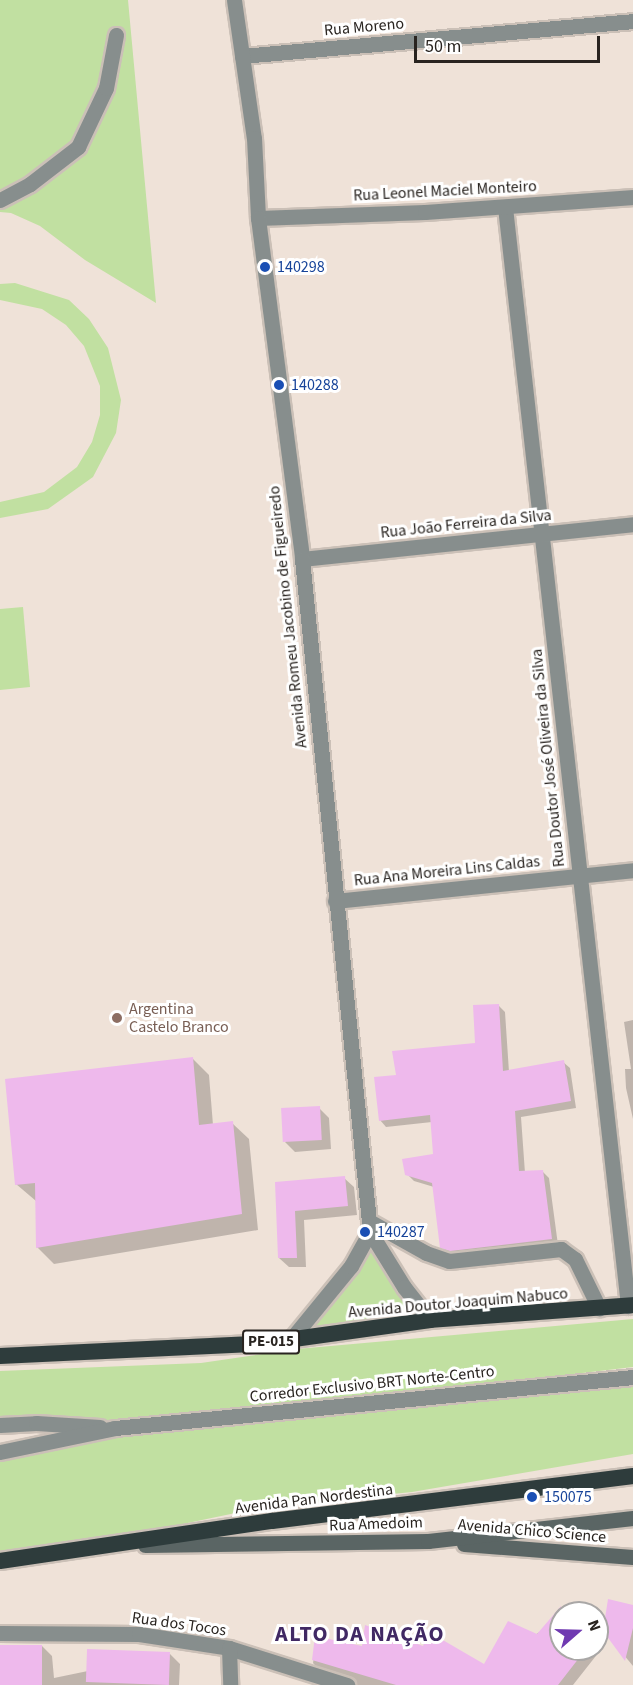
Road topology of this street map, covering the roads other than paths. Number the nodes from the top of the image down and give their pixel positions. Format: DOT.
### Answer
graph roads {
  1 [pos="234,0"];
  2 [pos="633,21"];
  3 [pos="116,35"];
  4 [pos="242,56"];
  5 [pos="633,197"];
  6 [pos="0,200"];
  7 [pos="505,207"];
  8 [pos="258,218"];
  9 [pos="633,524"];
  10 [pos="542,534"];
  11 [pos="302,559"];
  12 [pos="633,870"];
  13 [pos="578,876"];
  14 [pos="335,901"];
  15 [pos="369,1226"];
  16 [pos="630,1306"];
  17 [pos="599,1308"];
  18 [pos="430,1320"];
  19 [pos="292,1338"];
  20 [pos="0,1356"];
  21 [pos="633,1377"];
  22 [pos="0,1425"];
  23 [pos="115,1428"];
  24 [pos="0,1452"];
  25 [pos="633,1476"];
  26 [pos="633,1518"];
  27 [pos="428,1541"];
  28 [pos="118,1545"];
  29 [pos="633,1557"];
  30 [pos="0,1561"];
  31 [pos="0,1633"];
  32 [pos="229,1648"];
  33 [pos="230,1685"];
  34 [pos="347,1685"];
  1 -- 4 [label="street, Avenida Romeu Jacobino de Figueiredo"];
  2 -- 4 [label="street, Rua Moreno"];
  3 -- 6 [label="street"];
  4 -- 8 [label="street, Avenida Romeu Jacobino de Figueiredo"];
  5 -- 7 [label="street, Rua Leonel Maciel Monteiro"];
  7 -- 8 [label="street, Rua Leonel Maciel Monteiro"];
  7 -- 10 [label="street, Rua Doutor José Oliveira da Silva"];
  8 -- 11 [label="street, Avenida Romeu Jacobino de Figueiredo"];
  9 -- 10 [label="street, Rua João Ferreira da Silva"];
  10 -- 11 [label="street, Rua João Ferreira da Silva"];
  10 -- 13 [label="street, Rua Doutor José Oliveira da Silva"];
  11 -- 14 [label="street, Avenida Romeu Jacobino de Figueiredo"];
  12 -- 13 [label="street, Rua Ana Moreira Lins Caldas"];
  13 -- 14 [label="street, Rua Ana Moreira Lins Caldas"];
  13 -- 16 [label="street, Rua Doutor José Oliveira da Silva"];
  14 -- 15 [label="street, Avenida Romeu Jacobino de Figueiredo"];
  15 -- 17 [label="street"];
  15 -- 18 [label="street, Avenida Romeu Jacobino de Figueiredo"];
  15 -- 19 [label="street"];
  16 -- 17 [label="highway, Avenida Doutor Joaquim Nabuco / PE-015"];
  17 -- 18 [label="highway, Avenida Doutor Joaquim Nabuco / PE-015"];
  18 -- 19 [label="highway, Avenida Doutor Joaquim Nabuco / PE-015"];
  19 -- 20 [label="highway, Avenida Doutor Joaquim Nabuco / PE-015"];
  21 -- 23 [label="street, Corredor Exclusivo BRT Norte-Centro"];
  22 -- 23 [label="street"];
  23 -- 24 [label="street"];
  25 -- 28 [label="highway, Avenida Pan Nordestina"];
  26 -- 27 [label="main road, Rua Amedoim"];
  27 -- 28 [label="main road, Rua Amedoim"];
  27 -- 29 [label="main road, Avenida Chico Science"];
  28 -- 30 [label="highway, Avenida Pan Nordestina"];
  31 -- 32 [label="street, Rua dos Tocos"];
  32 -- 33 [label="street"];
  32 -- 34 [label="street, Rua dos Tocos"];
}
